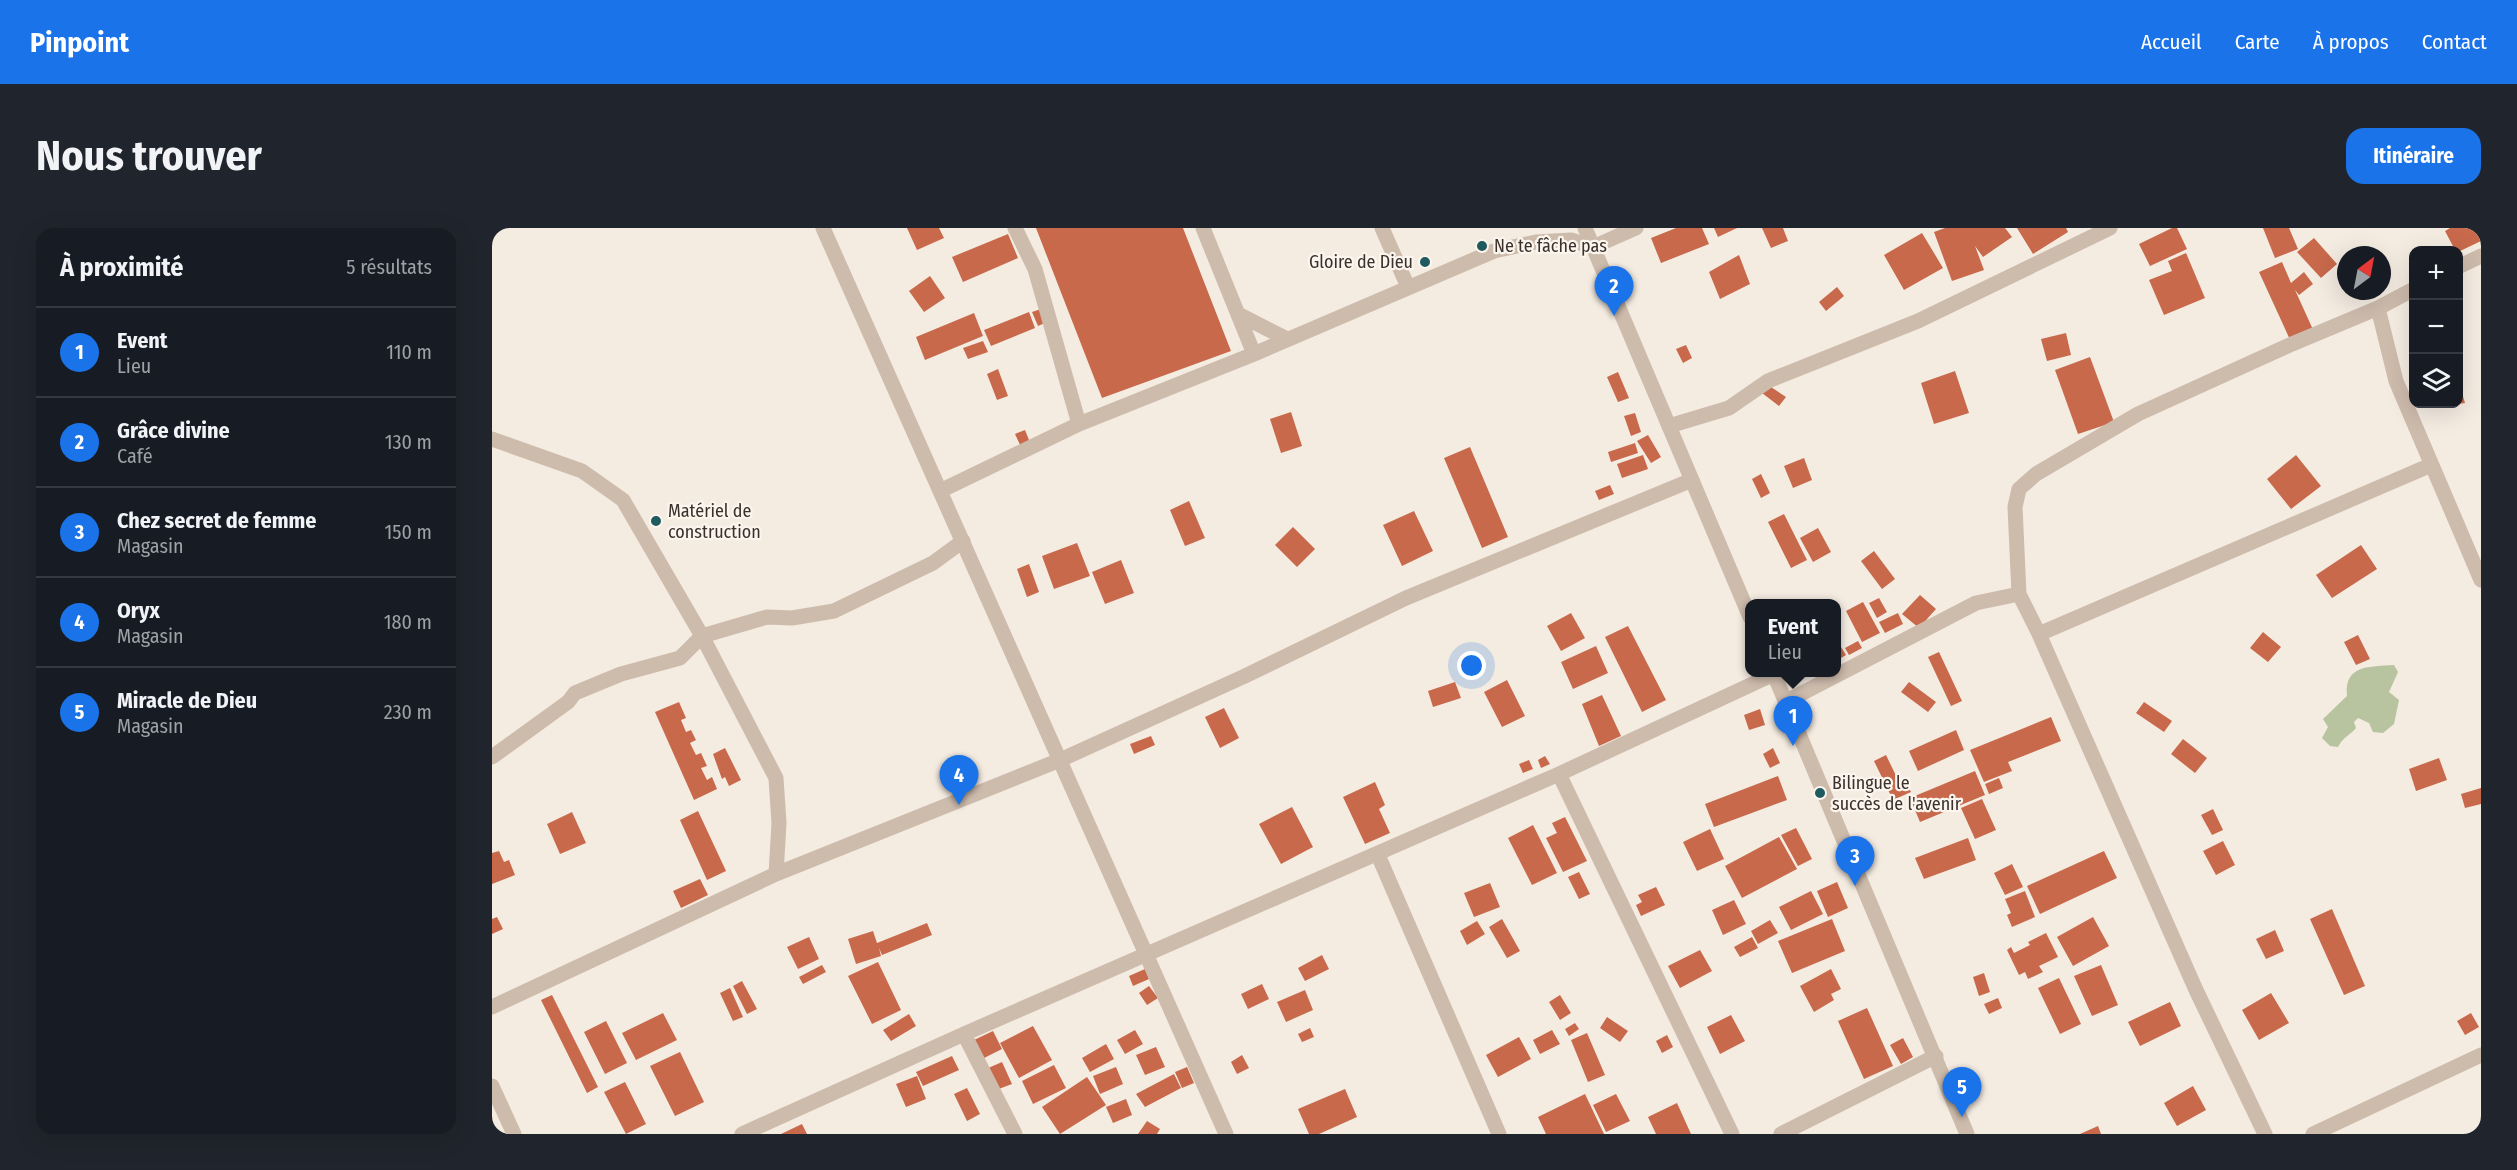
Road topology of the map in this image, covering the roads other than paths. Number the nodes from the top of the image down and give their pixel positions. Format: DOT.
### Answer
graph roads {
  1 [pos="823,228"];
  2 [pos="1015,228"];
  3 [pos="1203,228"];
  4 [pos="1382,228"];
  5 [pos="1585,228"];
  6 [pos="1636,228"];
  7 [pos="2110,228"];
  8 [pos="1593,247"];
  9 [pos="2481,256"];
  10 [pos="2463,265"];
  11 [pos="1408,286"];
  12 [pos="2409,292"];
  13 [pos="2378,308"];
  14 [pos="1238,314"];
  15 [pos="1287,339"];
  16 [pos="1254,354"];
  17 [pos="1079,424"];
  18 [pos="1669,426"];
  19 [pos="492,439"];
  20 [pos="2431,465"];
  21 [pos="1692,480"];
  22 [pos="940,491"];
  23 [pos="963,541"];
  24 [pos="2481,580"];
  25 [pos="2019,594"];
  26 [pos="1745,607"];
  27 [pos="2039,634"];
  28 [pos="702,636"];
  29 [pos="1841,673"];
  30 [pos="1765,677"];
  31 [pos="1775,677"];
  32 [pos="1833,677"];
  33 [pos="1785,702"];
  34 [pos="492,757"];
  35 [pos="1060,760"];
  36 [pos="1559,774"];
  37 [pos="1378,855"];
  38 [pos="776,874"];
  39 [pos="1147,955"];
  40 [pos="492,1007"];
  41 [pos="964,1034"];
  42 [pos="2481,1055"];
  43 [pos="1936,1056"];
  44 [pos="492,1086"];
  45 [pos="763,1130"];
  46 [pos="514,1134"];
  47 [pos="742,1134"];
  48 [pos="1015,1134"];
  49 [pos="1226,1134"];
  50 [pos="1499,1134"];
  51 [pos="1731,1134"];
  52 [pos="1781,1134"];
  53 [pos="1968,1134"];
  54 [pos="2265,1134"];
  55 [pos="2313,1134"];
  1 -- 22 [label="street"];
  2 -- 17 [label="street"];
  3 -- 14 [label="street"];
  4 -- 11 [label="street"];
  5 -- 8 [label="street"];
  6 -- 8 [label="street"];
  7 -- 18 [label="street"];
  8 -- 11 [label="street"];
  8 -- 18 [label="street"];
  9 -- 10 [label="street"];
  11 -- 15 [label="street"];
  12 -- 13 [label="street"];
  13 -- 20 [label="street"];
  13 -- 25 [label="street"];
  14 -- 15 [label="street"];
  14 -- 16 [label="street"];
  15 -- 16 [label="street"];
  16 -- 17 [label="street"];
  17 -- 22 [label="street"];
  18 -- 21 [label="street"];
  19 -- 28 [label="street"];
  20 -- 24 [label="street"];
  20 -- 27 [label="street"];
  21 -- 26 [label="street"];
  21 -- 35 [label="street"];
  22 -- 23 [label="street"];
  23 -- 28 [label="street"];
  23 -- 35 [label="street"];
  25 -- 27 [label="street"];
  25 -- 29 [label="street"];
  27 -- 54 [label="street"];
  28 -- 34 [label="street"];
  28 -- 38 [label="street"];
  30 -- 36 [label="street"];
  31 -- 33 [label="street"];
  32 -- 33 [label="street"];
  33 -- 43 [label="street"];
  35 -- 38 [label="street"];
  35 -- 39 [label="street"];
  36 -- 37 [label="street"];
  36 -- 51 [label="street"];
  37 -- 39 [label="street"];
  37 -- 50 [label="street"];
  38 -- 40 [label="street"];
  39 -- 41 [label="street"];
  39 -- 49 [label="street"];
  41 -- 45 [label="street"];
  41 -- 48 [label="street"];
  42 -- 55 [label="street"];
  43 -- 52 [label="street"];
  43 -- 53 [label="street"];
  44 -- 46 [label="street"];
  45 -- 47 [label="street"];
}
